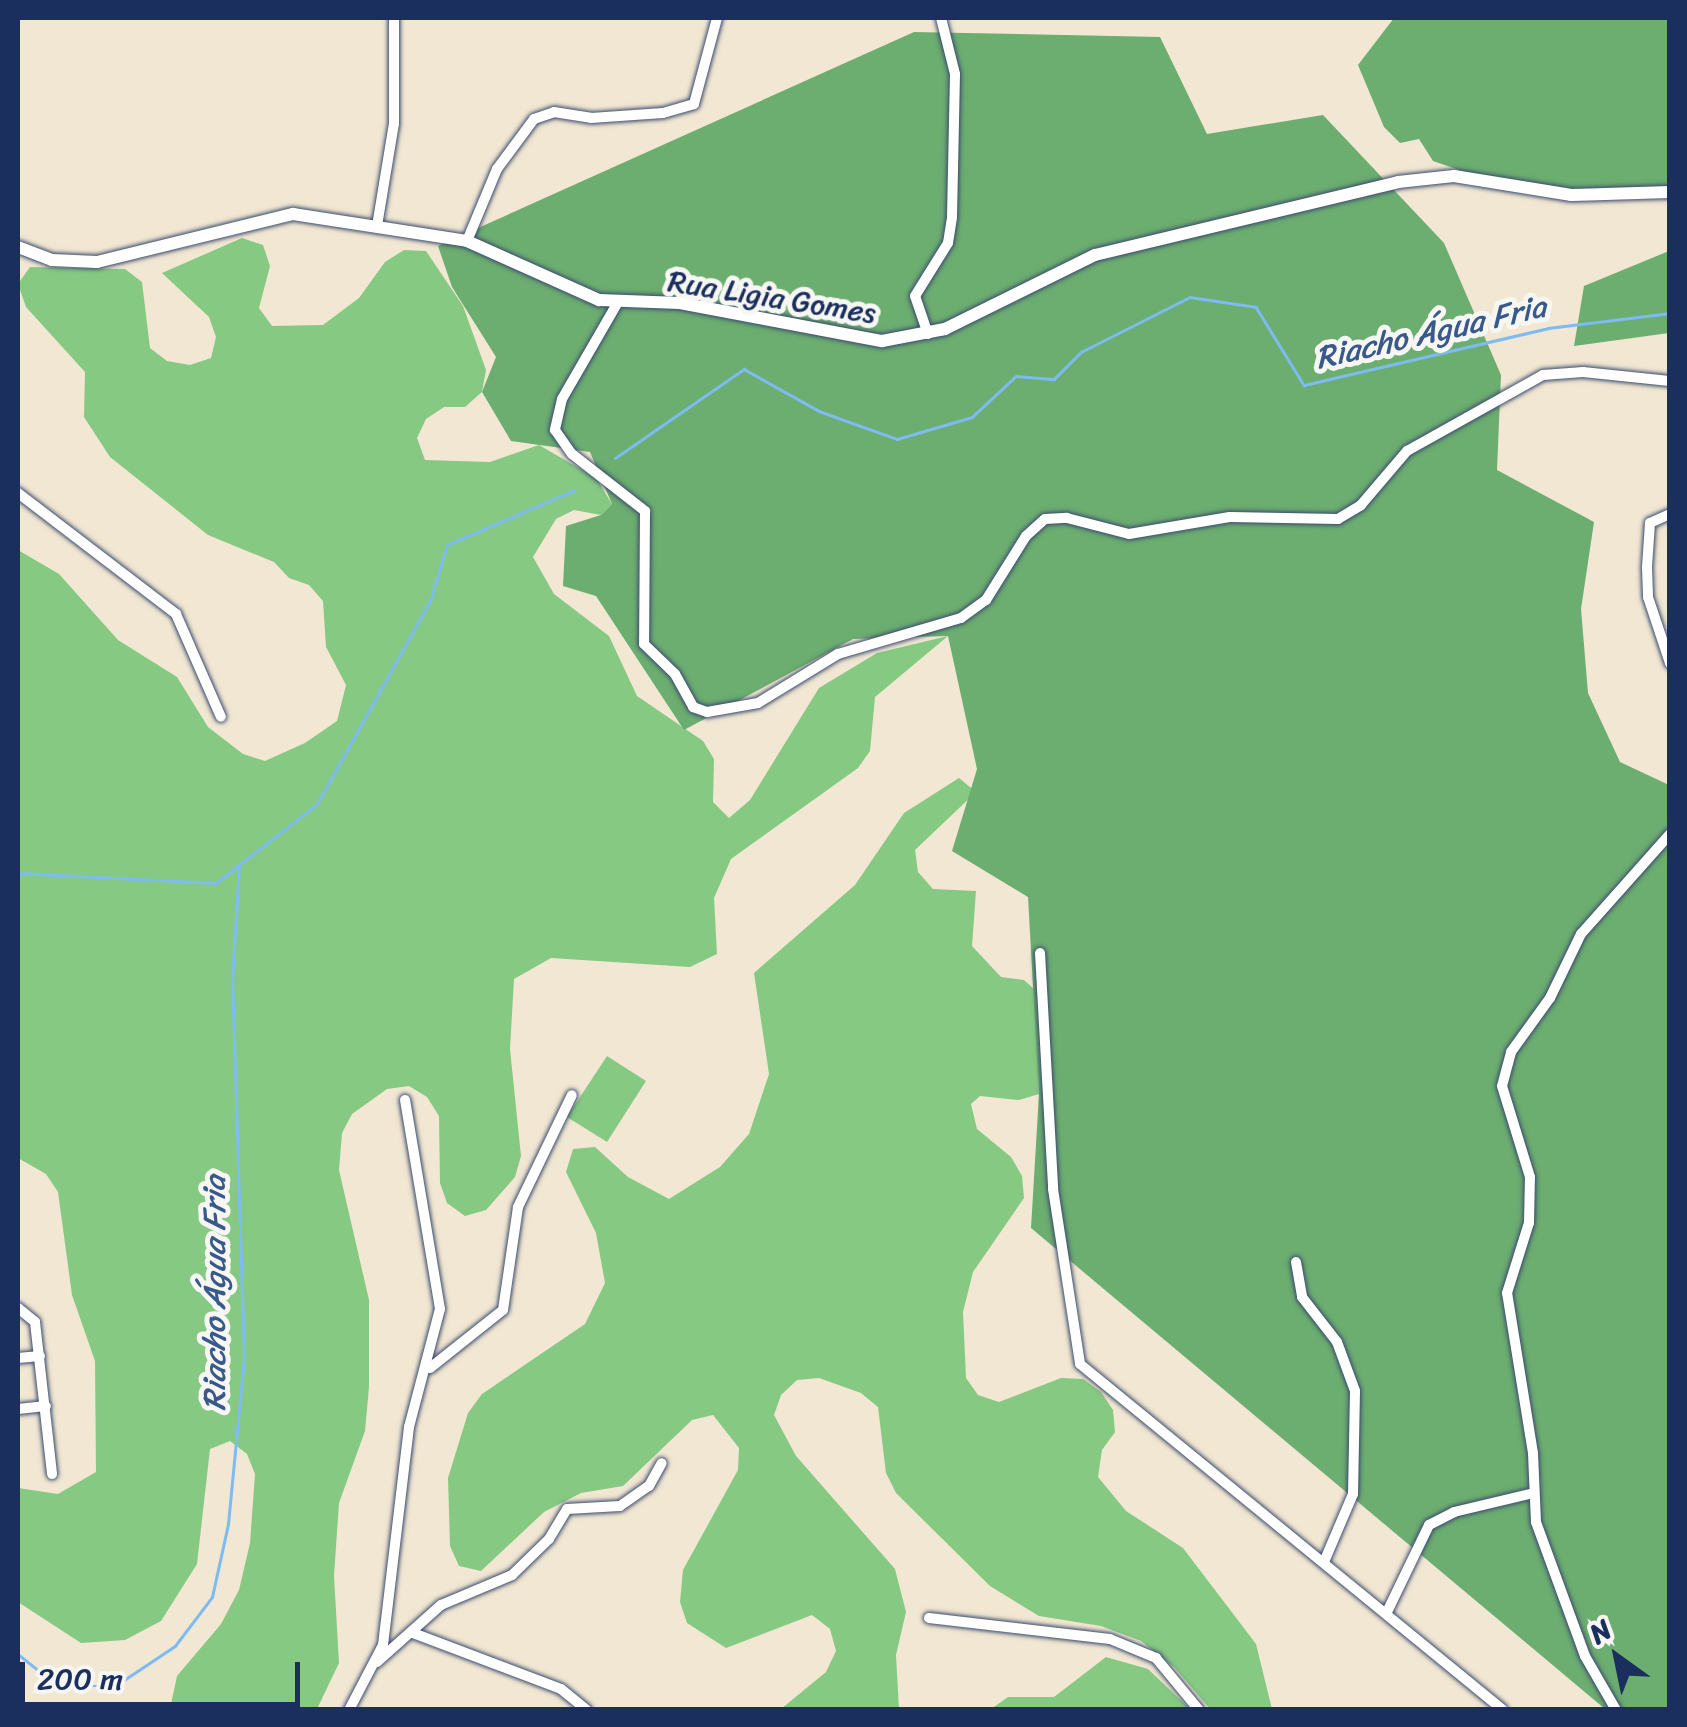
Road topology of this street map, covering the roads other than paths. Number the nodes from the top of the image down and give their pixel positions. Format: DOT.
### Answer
graph roads {
  1 [pos="394,18"];
  2 [pos="718,18"];
  3 [pos="940,18"];
  4 [pos="1670,192"];
  5 [pos="376,226"];
  6 [pos="467,240"];
  7 [pos="18,248"];
  8 [pos="618,302"];
  9 [pos="928,334"];
  10 [pos="1670,381"];
  11 [pos="18,494"];
  12 [pos="1670,514"];
  13 [pos="1670,664"];
  14 [pos="221,717"];
  15 [pos="1670,834"];
  16 [pos="1040,953"];
  17 [pos="572,1095"];
  18 [pos="405,1100"];
  19 [pos="1296,1262"];
  20 [pos="18,1308"];
  21 [pos="40,1356"];
  22 [pos="18,1358"];
  23 [pos="428,1369"];
  24 [pos="46,1406"];
  25 [pos="18,1410"];
  26 [pos="662,1463"];
  27 [pos="52,1474"];
  28 [pos="1534,1493"];
  29 [pos="1324,1562"];
  30 [pos="1387,1612"];
  31 [pos="929,1618"];
  32 [pos="413,1632"];
  33 [pos="376,1662"];
  34 [pos="348,1710"];
  35 [pos="587,1710"];
  36 [pos="1200,1710"];
  37 [pos="1503,1710"];
  38 [pos="1616,1710"];
  1 -- 5 [label="street"];
  2 -- 6 [label="street"];
  3 -- 9 [label="street"];
  4 -- 9 [label="street, Rua Ligia Gomes"];
  5 -- 6 [label="street, Rua Ligia Gomes"];
  5 -- 7 [label="street, Rua Ligia Gomes"];
  6 -- 8 [label="street, Rua Ligia Gomes"];
  8 -- 9 [label="street, Rua Ligia Gomes"];
  8 -- 10 [label="street"];
  11 -- 14 [label="street"];
  12 -- 13 [label="street"];
  15 -- 28 [label="street"];
  16 -- 29 [label="street"];
  17 -- 23 [label="street"];
  18 -- 23 [label="street"];
  19 -- 29 [label="street"];
  20 -- 21 [label="street"];
  21 -- 22 [label="street"];
  21 -- 24 [label="street"];
  23 -- 33 [label="street"];
  24 -- 25 [label="street"];
  24 -- 27 [label="street"];
  26 -- 32 [label="street"];
  28 -- 30 [label="street"];
  28 -- 38 [label="street"];
  29 -- 30 [label="street"];
  30 -- 37 [label="street"];
  31 -- 36 [label="street"];
  32 -- 33 [label="street"];
  32 -- 35 [label="street"];
  33 -- 34 [label="street"];
}
